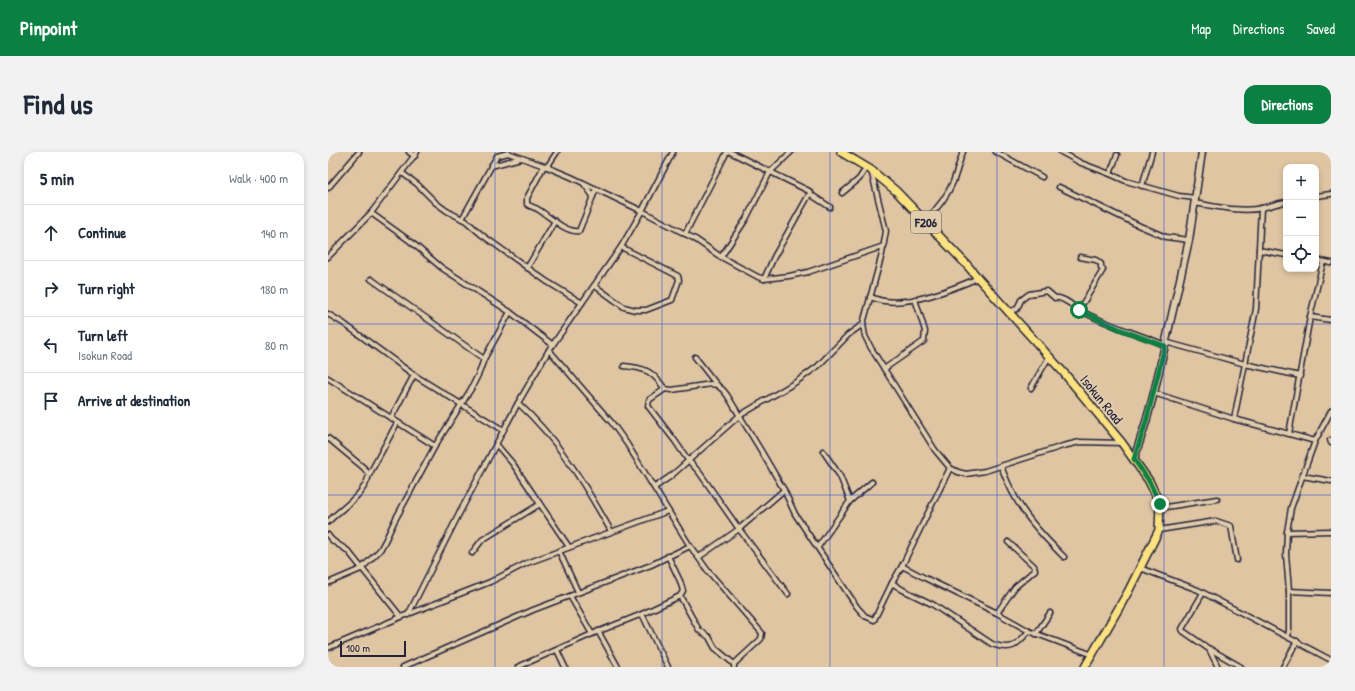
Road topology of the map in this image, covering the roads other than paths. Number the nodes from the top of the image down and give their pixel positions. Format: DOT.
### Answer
graph roads {
  1 [pos="359,152"];
  2 [pos="409,152"];
  3 [pos="557,152"];
  4 [pos="673,152"];
  5 [pos="729,152"];
  6 [pos="790,152"];
  7 [pos="841,152"];
  8 [pos="962,152"];
  9 [pos="996,152"];
  10 [pos="1061,152"];
  11 [pos="1152,152"];
  12 [pos="1202,152"];
  13 [pos="416,154"];
  14 [pos="849,154"];
  15 [pos="1117,155"];
  16 [pos="515,156"];
  17 [pos="522,158"];
  18 [pos="509,160"];
  19 [pos="491,166"];
  20 [pos="545,166"];
  21 [pos="869,169"];
  22 [pos="770,172"];
  23 [pos="402,173"];
  24 [pos="1110,174"];
  25 [pos="1042,177"];
  26 [pos="584,184"];
  27 [pos="1142,186"];
  28 [pos="1059,187"];
  29 [pos="328,188"];
  30 [pos="596,189"];
  31 [pos="810,193"];
  32 [pos="842,193"];
  33 [pos="1331,194"];
  34 [pos="593,196"];
  35 [pos="1319,196"];
  36 [pos="1195,201"];
  37 [pos="1283,202"];
  38 [pos="830,207"];
  39 [pos="1261,208"];
  40 [pos="642,211"];
  41 [pos="371,213"];
  42 [pos="462,219"];
  43 [pos="555,221"];
  44 [pos="925,221"];
  45 [pos="685,234"];
  46 [pos="1189,240"];
  47 [pos="884,246"];
  48 [pos="621,247"];
  49 [pos="1259,250"];
  50 [pos="1283,254"];
  51 [pos="328,257"];
  52 [pos="1080,257"];
  53 [pos="721,258"];
  54 [pos="1319,261"];
  55 [pos="1323,262"];
  56 [pos="1331,263"];
  57 [pos="527,268"];
  58 [pos="978,278"];
  59 [pos="371,279"];
  60 [pos="764,279"];
  61 [pos="595,286"];
  62 [pos="870,297"];
  63 [pos="915,299"];
  64 [pos="582,303"];
  65 [pos="1005,308"];
  66 [pos="1079,310"];
  67 [pos="510,312"];
  68 [pos="328,314"];
  69 [pos="1310,317"];
  70 [pos="1331,320"];
  71 [pos="863,324"];
  72 [pos="1165,344"];
  73 [pos="553,345"];
  74 [pos="550,350"];
  75 [pos="695,357"];
  76 [pos="1049,357"];
  77 [pos="484,359"];
  78 [pos="1245,364"];
  79 [pos="624,366"];
  80 [pos="884,369"];
  81 [pos="414,375"];
  82 [pos="1300,376"];
  83 [pos="328,378"];
  84 [pos="717,385"];
  85 [pos="1030,388"];
  86 [pos="665,389"];
  87 [pos="1154,393"];
  88 [pos="518,403"];
  89 [pos="461,404"];
  90 [pos="1331,411"];
  91 [pos="739,416"];
  92 [pos="391,418"];
  93 [pos="1234,419"];
  94 [pos="397,423"];
  95 [pos="503,430"];
  96 [pos="1289,434"];
  97 [pos="328,438"];
  98 [pos="1315,441"];
  99 [pos="1122,443"];
  100 [pos="496,444"];
  101 [pos="435,446"];
  102 [pos="823,451"];
  103 [pos="1134,459"];
  104 [pos="688,460"];
  105 [pos="375,464"];
  106 [pos="1001,466"];
  107 [pos="364,468"];
  108 [pos="950,468"];
  109 [pos="369,475"];
  110 [pos="1302,476"];
  111 [pos="1331,481"];
  112 [pos="872,482"];
  113 [pos="655,487"];
  114 [pos="784,490"];
  115 [pos="1217,499"];
  116 [pos="850,501"];
  117 [pos="540,504"];
  118 [pos="1160,508"];
  119 [pos="668,511"];
  120 [pos="328,522"];
  121 [pos="739,530"];
  122 [pos="1159,530"];
  123 [pos="611,531"];
  124 [pos="1331,531"];
  125 [pos="1287,532"];
  126 [pos="328,535"];
  127 [pos="1008,542"];
  128 [pos="690,546"];
  129 [pos="818,546"];
  130 [pos="569,547"];
  131 [pos="559,551"];
  132 [pos="472,553"];
  133 [pos="668,556"];
  134 [pos="699,557"];
  135 [pos="1064,557"];
  136 [pos="1237,560"];
  137 [pos="902,566"];
  138 [pos="1140,568"];
  139 [pos="362,569"];
  140 [pos="328,583"];
  141 [pos="892,583"];
  142 [pos="578,592"];
  143 [pos="1289,592"];
  144 [pos="1203,593"];
  145 [pos="1331,593"];
  146 [pos="788,594"];
  147 [pos="570,596"];
  148 [pos="680,596"];
  149 [pos="997,613"];
  150 [pos="1050,613"];
  151 [pos="642,614"];
  152 [pos="408,615"];
  153 [pos="401,617"];
  154 [pos="598,631"];
  155 [pos="1029,631"];
  156 [pos="592,634"];
  157 [pos="1036,634"];
  158 [pos="1288,636"];
  159 [pos="1296,641"];
  160 [pos="328,648"];
  161 [pos="1209,649"];
  162 [pos="557,650"];
  163 [pos="1093,655"];
  164 [pos="1331,660"];
  165 [pos="734,665"];
  166 [pos="410,666"];
  167 [pos="403,667"];
  168 [pos="518,667"];
  169 [pos="565,667"];
  170 [pos="618,667"];
  171 [pos="668,667"];
  172 [pos="1086,667"];
  173 [pos="1218,667"];
  174 [pos="1241,667"];
  175 [pos="1283,667"];
  1 -- 29 [label="street"];
  2 -- 13 [label="street"];
  3 -- 20 [label="street"];
  4 -- 40 [label="street"];
  5 -- 22 [label="street"];
  5 -- 45 [label="street"];
  6 -- 22 [label="street"];
  7 -- 14 [label="main road, F206"];
  8 -- 44 [label="street"];
  9 -- 25 [label="street"];
  10 -- 24 [label="street"];
  11 -- 27 [label="street"];
  12 -- 36 [label="street"];
  13 -- 23 [label="street"];
  14 -- 21 [label="main road, F206"];
  15 -- 24 [label="street"];
  16 -- 17 [label="street"];
  16 -- 18 [label="street"];
  16 -- 19 [label="street"];
  17 -- 18 [label="street"];
  17 -- 20 [label="street"];
  18 -- 19 [label="street"];
  19 -- 42 [label="street"];
  20 -- 26 [label="street"];
  20 -- 43 [label="street"];
  21 -- 32 [label="street"];
  21 -- 44 [label="main road, F206"];
  21 -- 47 [label="street"];
  22 -- 31 [label="street"];
  22 -- 53 [label="street"];
  23 -- 41 [label="street"];
  23 -- 42 [label="street"];
  24 -- 27 [label="street"];
  26 -- 30 [label="street"];
  26 -- 34 [label="street"];
  27 -- 36 [label="street"];
  28 -- 46 [label="street"];
  30 -- 34 [label="street"];
  30 -- 40 [label="street"];
  31 -- 38 [label="street"];
  31 -- 60 [label="street"];
  33 -- 35 [label="street"];
  34 -- 43 [label="street"];
  36 -- 39 [label="street"];
  36 -- 46 [label="street"];
  37 -- 39 [label="street"];
  39 -- 49 [label="street"];
  40 -- 45 [label="street"];
  40 -- 48 [label="street"];
  41 -- 51 [label="street"];
  41 -- 67 [label="street"];
  42 -- 57 [label="street"];
  43 -- 57 [label="street"];
  44 -- 58 [label="main road, F206"];
  45 -- 53 [label="street"];
  46 -- 72 [label="street"];
  47 -- 60 [label="street"];
  47 -- 62 [label="street"];
  48 -- 61 [label="street"];
  48 -- 61 [label="street"];
  49 -- 50 [label="street"];
  49 -- 78 [label="street"];
  52 -- 66 [label="street"];
  53 -- 60 [label="street"];
  54 -- 55 [label="street"];
  55 -- 56 [label="street"];
  55 -- 69 [label="street"];
  57 -- 64 [label="street"];
  58 -- 63 [label="street"];
  58 -- 65 [label="main road, F206"];
  59 -- 77 [label="street"];
  61 -- 64 [label="street"];
  62 -- 63 [label="street"];
  62 -- 71 [label="street"];
  63 -- 80 [label="street"];
  64 -- 73 [label="street"];
  65 -- 66 [label="street"];
  65 -- 76 [label="main road, Isokun Road / F206"];
  66 -- 72 [label="street"];
  67 -- 73 [label="street"];
  67 -- 77 [label="street"];
  68 -- 81 [label="street"];
  69 -- 70 [label="street"];
  69 -- 82 [label="street"];
  71 -- 80 [label="street"];
  71 -- 91 [label="street"];
  72 -- 78 [label="street"];
  72 -- 87 [label="street"];
  73 -- 74 [label="street"];
  74 -- 88 [label="street"];
  74 -- 113 [label="street"];
  75 -- 84 [label="street"];
  76 -- 85 [label="street"];
  76 -- 99 [label="main road, Isokun Road / F206"];
  77 -- 89 [label="street"];
  78 -- 82 [label="street"];
  78 -- 93 [label="street"];
  79 -- 86 [label="street"];
  80 -- 108 [label="street"];
  81 -- 89 [label="street"];
  81 -- 92 [label="street"];
  82 -- 96 [label="street"];
  83 -- 92 [label="street"];
  84 -- 86 [label="street"];
  84 -- 91 [label="street"];
  86 -- 104 [label="street"];
  87 -- 93 [label="street"];
  87 -- 103 [label="street"];
  88 -- 95 [label="street"];
  88 -- 123 [label="street"];
  89 -- 95 [label="street"];
  89 -- 101 [label="street"];
  90 -- 98 [label="street"];
  91 -- 104 [label="street"];
  91 -- 114 [label="street"];
  92 -- 94 [label="street"];
  93 -- 96 [label="street"];
  94 -- 101 [label="street"];
  94 -- 105 [label="street"];
  95 -- 100 [label="street"];
  96 -- 98 [label="street"];
  97 -- 107 [label="street"];
  98 -- 110 [label="street"];
  99 -- 103 [label="main road, Isokun Road / F206"];
  99 -- 106 [label="street"];
  100 -- 117 [label="street"];
  100 -- 152 [label="street"];
  101 -- 139 [label="street"];
  102 -- 116 [label="street"];
  103 -- 118 [label="main road, Isokun Road / F206"];
  104 -- 113 [label="street"];
  104 -- 121 [label="street"];
  105 -- 107 [label="street"];
  105 -- 109 [label="street"];
  106 -- 108 [label="street"];
  106 -- 135 [label="street"];
  107 -- 109 [label="street"];
  108 -- 137 [label="street"];
  109 -- 120 [label="street"];
  110 -- 111 [label="street"];
  110 -- 125 [label="street"];
  112 -- 116 [label="street"];
  113 -- 119 [label="street"];
  114 -- 121 [label="street"];
  114 -- 129 [label="street"];
  115 -- 118 [label="street"];
  116 -- 129 [label="street"];
  117 -- 130 [label="street"];
  117 -- 132 [label="street"];
  118 -- 122 [label="main road, Isokun Road / F206"];
  119 -- 123 [label="street"];
  119 -- 128 [label="street"];
  121 -- 134 [label="street"];
  121 -- 146 [label="street"];
  122 -- 136 [label="street"];
  122 -- 138 [label="main road, Isokun Road / F206"];
  123 -- 130 [label="street"];
  124 -- 125 [label="street"];
  125 -- 143 [label="street"];
  126 -- 139 [label="street"];
  127 -- 149 [label="street"];
  128 -- 133 [label="street"];
  128 -- 134 [label="street"];
  129 -- 141 [label="street"];
  130 -- 131 [label="street"];
  131 -- 142 [label="street"];
  131 -- 152 [label="street"];
  133 -- 142 [label="street"];
  133 -- 148 [label="street"];
  134 -- 165 [label="street"];
  137 -- 141 [label="street"];
  137 -- 149 [label="street"];
  138 -- 144 [label="street"];
  138 -- 163 [label="main road, Isokun Road / F206"];
  139 -- 140 [label="street"];
  139 -- 153 [label="street"];
  141 -- 155 [label="street"];
  142 -- 147 [label="street"];
  143 -- 145 [label="street"];
  143 -- 158 [label="street"];
  144 -- 158 [label="street"];
  144 -- 161 [label="street"];
  147 -- 156 [label="street"];
  147 -- 166 [label="street"];
  148 -- 151 [label="street"];
  148 -- 165 [label="street"];
  149 -- 155 [label="street"];
  150 -- 157 [label="street"];
  151 -- 154 [label="street"];
  151 -- 171 [label="street"];
  152 -- 153 [label="street"];
  153 -- 160 [label="street"];
  154 -- 156 [label="street"];
  154 -- 170 [label="street"];
  155 -- 157 [label="street"];
  156 -- 162 [label="street"];
  157 -- 163 [label="street"];
  158 -- 159 [label="street"];
  159 -- 164 [label="street"];
  159 -- 175 [label="street"];
  161 -- 173 [label="street"];
  161 -- 174 [label="street"];
  162 -- 168 [label="street"];
  162 -- 169 [label="street"];
  163 -- 172 [label="main road, Isokun Road / F206"];
  166 -- 167 [label="street"];
}
